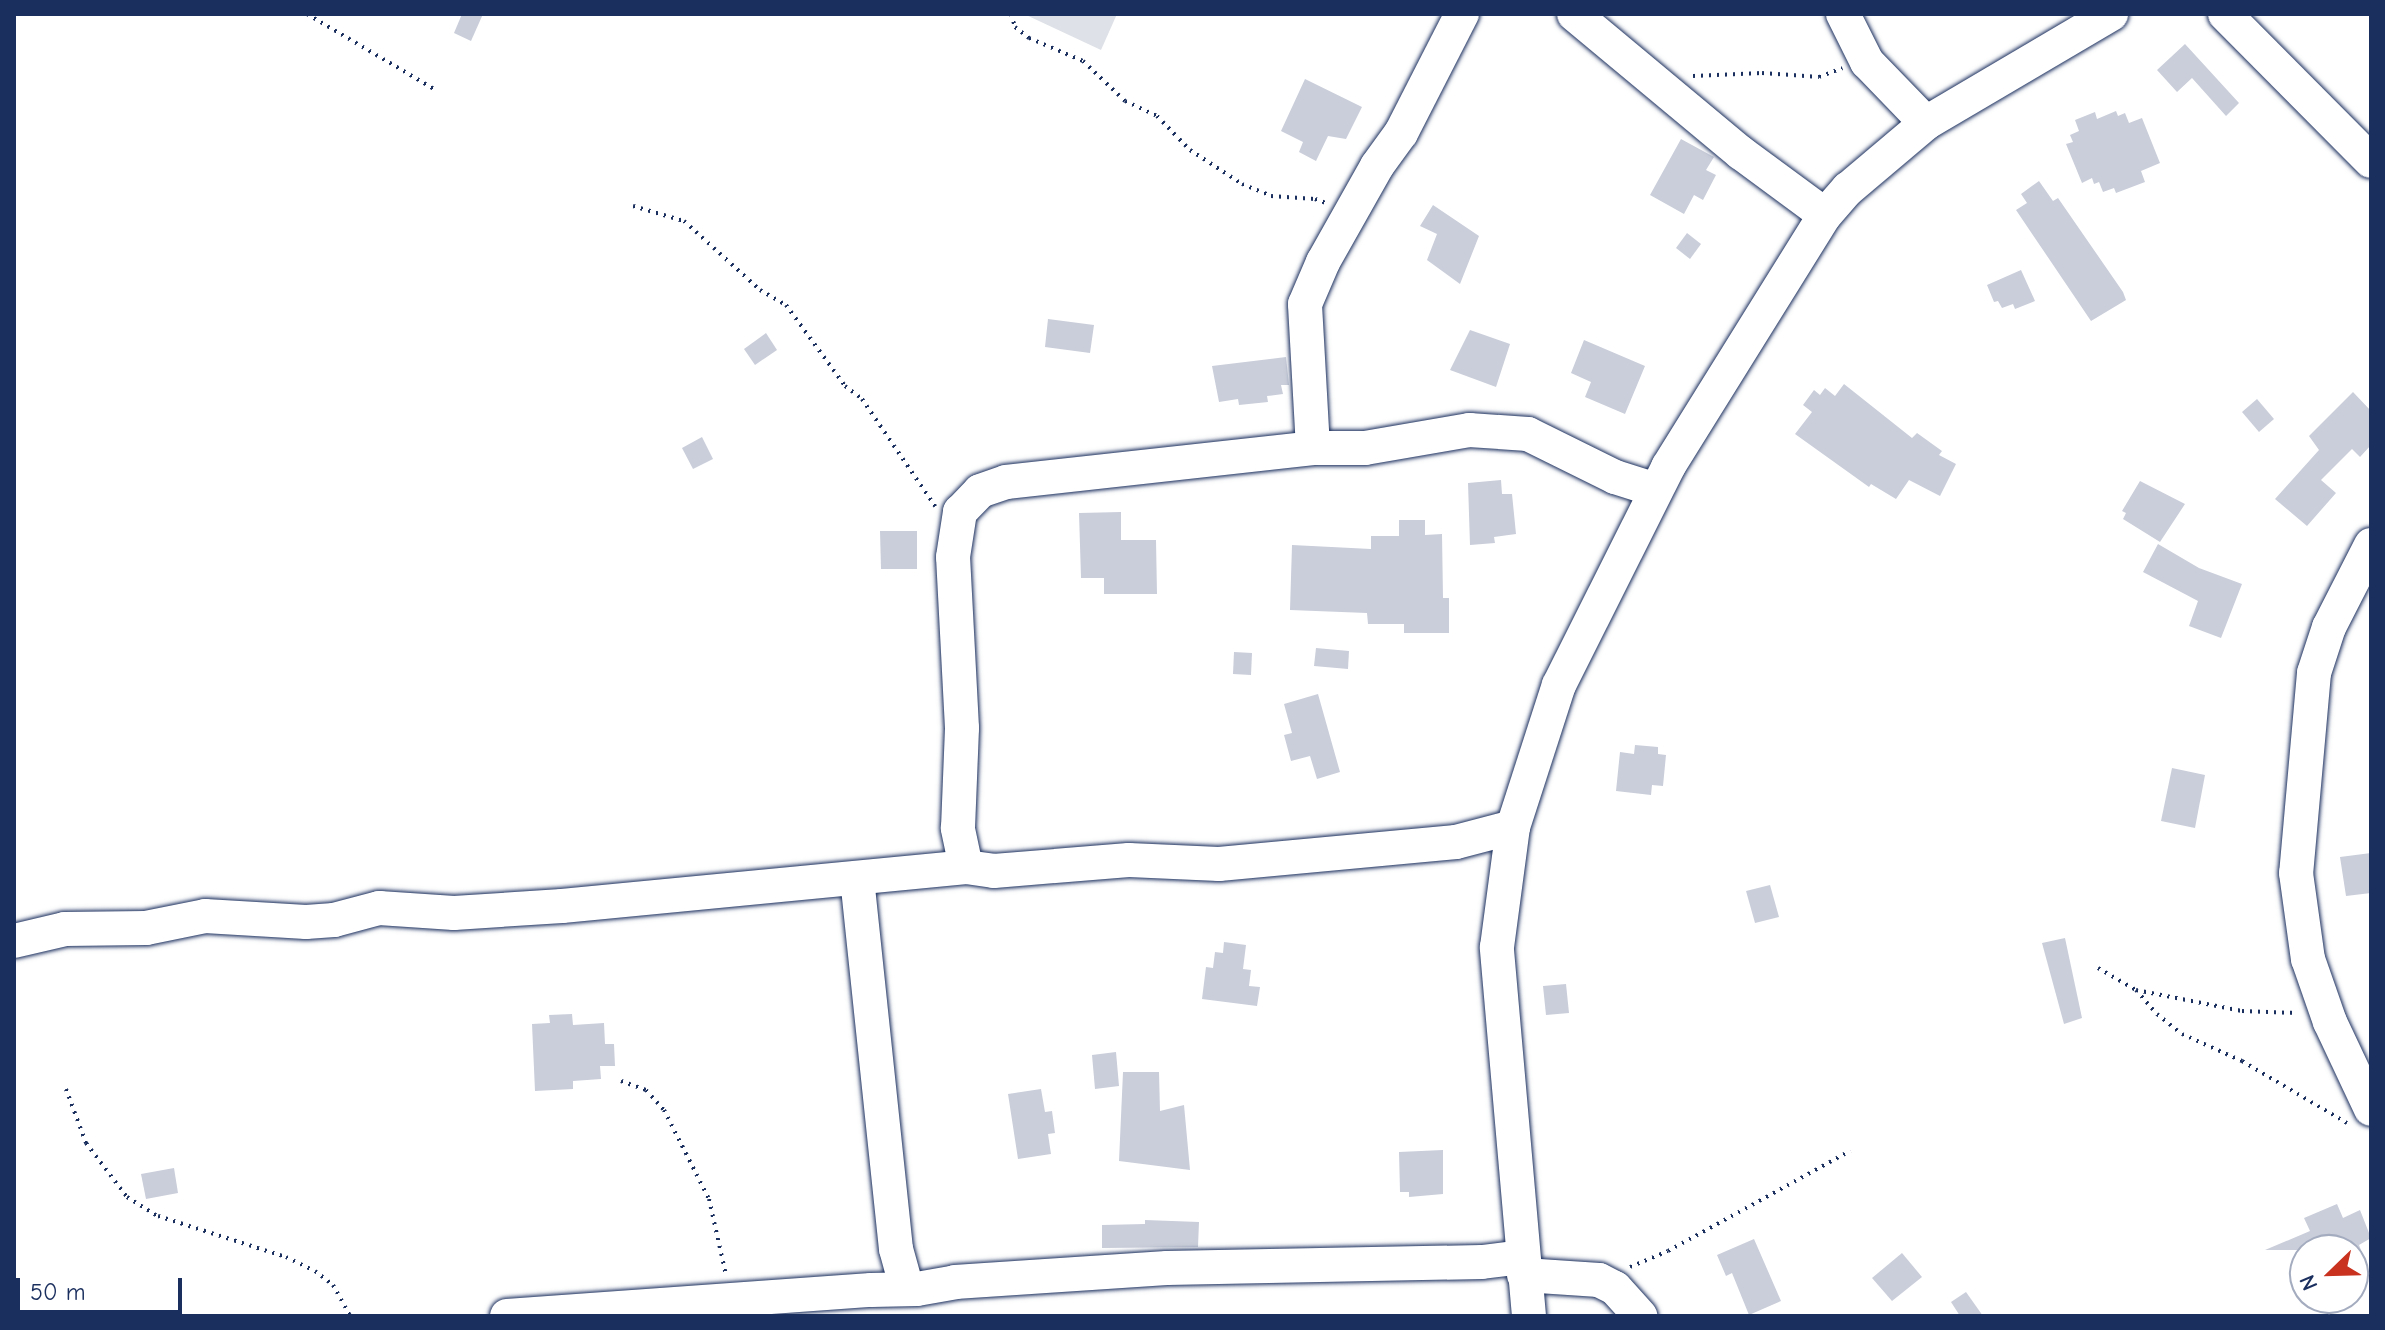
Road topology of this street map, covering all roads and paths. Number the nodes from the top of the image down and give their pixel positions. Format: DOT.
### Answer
graph roads {
  1 [pos="307,14"];
  2 [pos="1011,14"];
  3 [pos="1462,14"];
  4 [pos="1574,14"];
  5 [pos="1843,14"];
  6 [pos="2111,14"];
  7 [pos="2225,14"];
  8 [pos="1867,62"];
  9 [pos="1651,75"];
  10 [pos="434,89"];
  11 [pos="1926,123"];
  12 [pos="2371,161"];
  13 [pos="633,206"];
  14 [pos="1351,212"];
  15 [pos="1825,215"];
  16 [pos="1313,448"];
  17 [pos="1656,490"];
  18 [pos="955,534"];
  19 [pos="2371,545"];
  20 [pos="1513,827"];
  21 [pos="966,867"];
  22 [pos="857,878"];
  23 [pos="14,941"];
  24 [pos="2098,968"];
  25 [pos="2136,990"];
  26 [pos="2330,1022"];
  27 [pos="621,1081"];
  28 [pos="66,1089"];
  29 [pos="2360,1117"];
  30 [pos="1850,1151"];
  31 [pos="1523,1266"];
  32 [pos="1599,1280"];
  33 [pos="750,1298"];
  34 [pos="910,1298"];
  35 [pos="350,1316"];
  36 [pos="507,1316"];
  37 [pos="1529,1316"];
  38 [pos="1640,1316"];
  1 -- 10 [label="path"];
  2 -- 14 [label="path"];
  3 -- 14 [label="street"];
  4 -- 9 [label="street"];
  5 -- 8 [label="street"];
  6 -- 11 [label="street"];
  7 -- 12 [label="street"];
  8 -- 9 [label="path"];
  8 -- 11 [label="street"];
  9 -- 15 [label="street"];
  11 -- 15 [label="street"];
  13 -- 18 [label="path"];
  14 -- 16 [label="street"];
  15 -- 17 [label="street"];
  16 -- 17 [label="street"];
  16 -- 18 [label="street"];
  17 -- 20 [label="street"];
  18 -- 21 [label="street"];
  19 -- 26 [label="street"];
  20 -- 21 [label="street"];
  20 -- 31 [label="street"];
  21 -- 22 [label="street"];
  22 -- 23 [label="street"];
  22 -- 34 [label="street"];
  24 -- 25 [label="path"];
  25 -- 26 [label="path"];
  25 -- 29 [label="path"];
  26 -- 29 [label="street"];
  27 -- 33 [label="path"];
  28 -- 35 [label="path"];
  30 -- 32 [label="path"];
  31 -- 32 [label="street"];
  31 -- 34 [label="street"];
  31 -- 37 [label="street"];
  32 -- 38 [label="street"];
  33 -- 34 [label="street"];
  33 -- 36 [label="street"];
}
